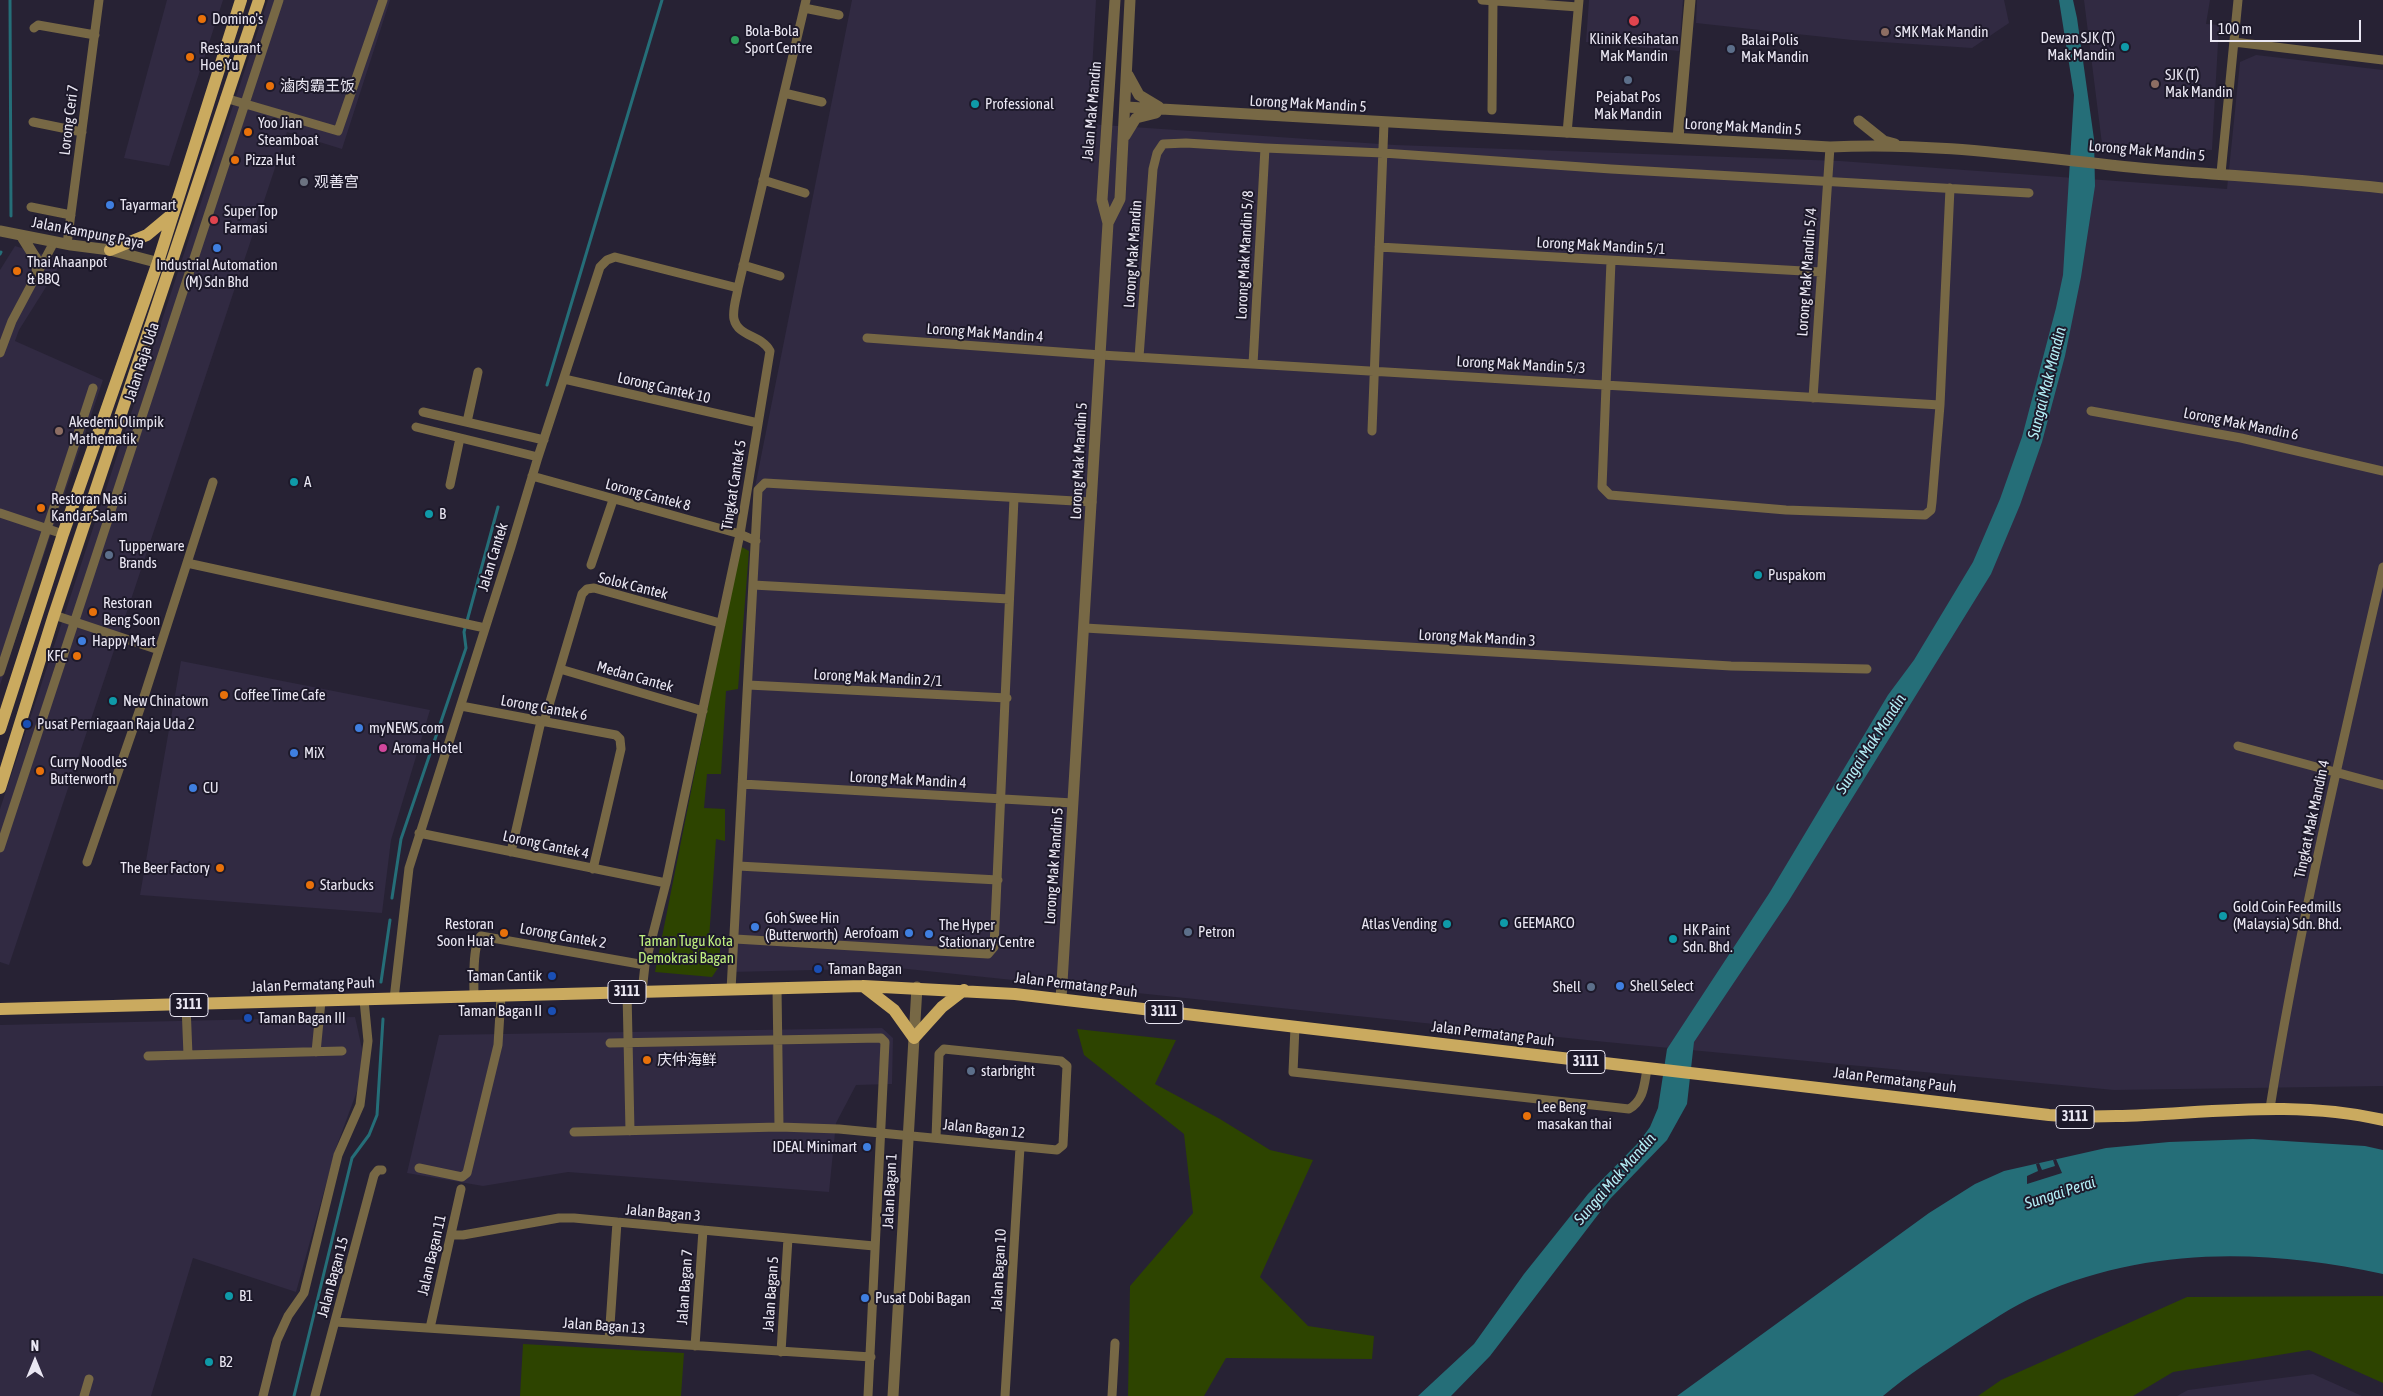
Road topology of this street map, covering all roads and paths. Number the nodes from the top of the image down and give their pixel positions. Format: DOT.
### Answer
graph roads {
  1 [pos="99,0"];
  2 [pos="241,0"];
  3 [pos="259,0"];
  4 [pos="279,0"];
  5 [pos="383,0"];
  6 [pos="1115,0"];
  7 [pos="1130,0"];
  8 [pos="1482,0"];
  9 [pos="1493,0"];
  10 [pos="1690,0"];
  11 [pos="2238,0"];
  12 [pos="1579,3"];
  13 [pos="805,4"];
  14 [pos="839,15"];
  15 [pos="34,28"];
  16 [pos="95,34"];
  17 [pos="2234,42"];
  18 [pos="2383,60"];
  19 [pos="1127,72"];
  20 [pos="1111,73"];
  21 [pos="784,94"];
  22 [pos="225,98"];
  23 [pos="822,102"];
  24 [pos="243,103"];
  25 [pos="1126,107"];
  26 [pos="1492,110"];
  27 [pos="1178,112"];
  28 [pos="1859,121"];
  29 [pos="33,122"];
  30 [pos="1384,123"];
  31 [pos="82,132"];
  32 [pos="1568,133"];
  33 [pos="1104,136"];
  34 [pos="1124,137"];
  35 [pos="1678,138"];
  36 [pos="1898,145"];
  37 [pos="1830,147"];
  38 [pos="1265,148"];
  39 [pos="1383,153"];
  40 [pos="2221,173"];
  41 [pos="764,180"];
  42 [pos="1828,180"];
  43 [pos="1950,188"];
  44 [pos="2383,188"];
  45 [pos="2029,192"];
  46 [pos="805,193"];
  47 [pos="31,208"];
  48 [pos="71,215"];
  49 [pos="172,215"];
  50 [pos="1108,223"];
  51 [pos="0,231"];
  52 [pos="21,235"];
  53 [pos="54,242"];
  54 [pos="67,244"];
  55 [pos="1379,247"];
  56 [pos="110,250"];
  57 [pos="1611,260"];
  58 [pos="158,262"];
  59 [pos="743,265"];
  60 [pos="171,266"];
  61 [pos="1821,272"];
  62 [pos="38,276"];
  63 [pos="780,276"];
  64 [pos="738,288"];
  65 [pos="868,338"];
  66 [pos="0,353"];
  67 [pos="1100,355"];
  68 [pos="1139,357"];
  69 [pos="1253,364"];
  70 [pos="1374,370"];
  71 [pos="478,372"];
  72 [pos="564,379"];
  73 [pos="1605,384"];
  74 [pos="93,388"];
  75 [pos="1813,398"];
  76 [pos="1940,405"];
  77 [pos="2092,411"];
  78 [pos="423,412"];
  79 [pos="467,422"];
  80 [pos="758,423"];
  81 [pos="416,427"];
  82 [pos="1372,432"];
  83 [pos="460,438"];
  84 [pos="544,440"];
  85 [pos="538,457"];
  86 [pos="2383,471"];
  87 [pos="532,476"];
  88 [pos="213,482"];
  89 [pos="450,485"];
  90 [pos="1014,498"];
  91 [pos="613,500"];
  92 [pos="1092,502"];
  93 [pos="0,513"];
  94 [pos="47,529"];
  95 [pos="63,534"];
  96 [pos="740,534"];
  97 [pos="756,541"];
  98 [pos="187,563"];
  99 [pos="591,565"];
  100 [pos="2383,567"];
  101 [pos="753,585"];
  102 [pos="1009,598"];
  103 [pos="54,615"];
  104 [pos="73,621"];
  105 [pos="720,623"];
  106 [pos="480,627"];
  107 [pos="1085,628"];
  108 [pos="159,650"];
  109 [pos="560,669"];
  110 [pos="1868,669"];
  111 [pos="0,672"];
  112 [pos="748,685"];
  113 [pos="1007,698"];
  114 [pos="461,706"];
  115 [pos="702,711"];
  116 [pos="542,721"];
  117 [pos="0,729"];
  118 [pos="2238,746"];
  119 [pos="2336,772"];
  120 [pos="742,784"];
  121 [pos="2383,785"];
  122 [pos="0,788"];
  123 [pos="1002,799"];
  124 [pos="1073,803"];
  125 [pos="419,833"];
  126 [pos="0,848"];
  127 [pos="511,852"];
  128 [pos="87,862"];
  129 [pos="738,866"];
  130 [pos="593,868"];
  131 [pos="998,880"];
  132 [pos="666,884"];
  133 [pos="735,939"];
  134 [pos="645,965"];
  135 [pos="863,986"];
  136 [pos="917,987"];
  137 [pos="777,988"];
  138 [pos="731,990"];
  139 [pos="964,990"];
  140 [pos="627,992"];
  141 [pos="642,992"];
  142 [pos="501,996"];
  143 [pos="474,997"];
  144 [pos="393,999"];
  145 [pos="367,1000"];
  146 [pos="1061,1000"];
  147 [pos="321,1001"];
  148 [pos="186,1005"];
  149 [pos="2,1009"];
  150 [pos="1295,1027"];
  151 [pos="914,1038"];
  152 [pos="778,1039"];
  153 [pos="610,1043"];
  154 [pos="628,1043"];
  155 [pos="342,1051"];
  156 [pos="316,1052"];
  157 [pos="188,1055"];
  158 [pos="148,1056"];
  159 [pos="1647,1069"];
  160 [pos="2270,1108"];
  161 [pos="2383,1120"];
  162 [pos="779,1127"];
  163 [pos="630,1131"];
  164 [pos="881,1131"];
  165 [pos="574,1132"];
  166 [pos="908,1134"];
  167 [pos="936,1138"];
  168 [pos="1020,1147"];
  169 [pos="419,1168"];
  170 [pos="382,1170"];
  171 [pos="461,1188"];
  172 [pos="616,1222"];
  173 [pos="702,1230"];
  174 [pos="451,1235"];
  175 [pos="788,1238"];
  176 [pos="874,1246"];
  177 [pos="335,1322"];
  178 [pos="430,1328"];
  179 [pos="609,1340"];
  180 [pos="1115,1343"];
  181 [pos="695,1346"];
  182 [pos="781,1352"];
  183 [pos="871,1358"];
  184 [pos="89,1380"];
  185 [pos="84,1396"];
  186 [pos="263,1396"];
  187 [pos="315,1396"];
  188 [pos="868,1396"];
  189 [pos="892,1396"];
  190 [pos="1005,1396"];
  191 [pos="1112,1396"];
  1 -- 16 [label="street, Lorong Ceri 7"];
  2 -- 49 [label="main road, Jalan Raja Uda"];
  3 -- 22 [label="main road, Jalan Raja Uda"];
  4 -- 24 [label="street, Jalan Raja Uda"];
  5 -- 24 [label="street"];
  6 -- 20 [label="street, Jalan Mak Mandin"];
  7 -- 19 [label="street, Jalan Mak Mandin"];
  8 -- 9 [label="street"];
  9 -- 12 [label="street"];
  9 -- 26 [label="street"];
  10 -- 35 [label="street"];
  11 -- 17 [label="street"];
  12 -- 32 [label="street"];
  13 -- 14 [label="street"];
  13 -- 21 [label="street, Tingkat Cantek 5"];
  15 -- 16 [label="street"];
  16 -- 31 [label="street, Lorong Ceri 7"];
  17 -- 18 [label="street"];
  17 -- 40 [label="street"];
  19 -- 25 [label="street, Jalan Mak Mandin"];
  19 -- 27 [label="street"];
  20 -- 25 [label="street"];
  20 -- 33 [label="street, Jalan Mak Mandin"];
  21 -- 23 [label="street"];
  21 -- 41 [label="street, Tingkat Cantek 5"];
  22 -- 24 [label="street"];
  22 -- 60 [label="main road, Jalan Raja Uda"];
  24 -- 104 [label="street, Jalan Raja Uda"];
  25 -- 27 [label="street, Lorong Mak Mandin 5"];
  25 -- 33 [label="street"];
  25 -- 34 [label="street, Lorong Mak Mandin 5"];
  27 -- 30 [label="street, Lorong Mak Mandin 5"];
  27 -- 34 [label="street"];
  28 -- 36 [label="street"];
  29 -- 31 [label="street"];
  30 -- 32 [label="street, Lorong Mak Mandin 5"];
  30 -- 39 [label="street"];
  31 -- 48 [label="street, Lorong Ceri 7"];
  32 -- 35 [label="street, Lorong Mak Mandin 5"];
  33 -- 50 [label="street, Jalan Mak Mandin"];
  34 -- 50 [label="street, Lorong Mak Mandin 5"];
  35 -- 37 [label="street, Lorong Mak Mandin 5"];
  36 -- 37 [label="street, Lorong Mak Mandin 5"];
  36 -- 40 [label="street, Lorong Mak Mandin 5"];
  37 -- 42 [label="street, Lorong Mak Mandin 5/4"];
  38 -- 39 [label="street"];
  38 -- 68 [label="street, Lorong Mak Mandin"];
  38 -- 69 [label="street, Lorong Mak Mandin 5/8"];
  39 -- 42 [label="street"];
  39 -- 55 [label="street"];
  40 -- 44 [label="street, Lorong Mak Mandin 5"];
  41 -- 46 [label="street"];
  41 -- 59 [label="street, Tingkat Cantek 5"];
  42 -- 43 [label="street"];
  42 -- 61 [label="street, Lorong Mak Mandin 5/4"];
  43 -- 45 [label="street"];
  43 -- 76 [label="street"];
  47 -- 48 [label="street"];
  48 -- 54 [label="street, Lorong Ceri 7"];
  49 -- 56 [label="main road"];
  49 -- 58 [label="main road, Jalan Raja Uda"];
  50 -- 67 [label="street, Lorong Mak Mandin 5"];
  51 -- 52 [label="street, Jalan Kampung Paya"];
  52 -- 53 [label="street, Jalan Kampung Paya"];
  52 -- 62 [label="street"];
  53 -- 54 [label="street, Jalan Kampung Paya"];
  53 -- 62 [label="street"];
  54 -- 56 [label="street, Jalan Kampung Paya"];
  55 -- 57 [label="street, Lorong Mak Mandin 5/1"];
  55 -- 70 [label="street"];
  56 -- 58 [label="street, Jalan Kampung Paya"];
  57 -- 61 [label="street, Lorong Mak Mandin 5/1"];
  57 -- 73 [label="street"];
  58 -- 60 [label="street, Jalan Kampung Paya"];
  58 -- 95 [label="main road, Jalan Raja Uda"];
  59 -- 63 [label="street"];
  59 -- 64 [label="street, Tingkat Cantek 5"];
  60 -- 103 [label="main road, Jalan Raja Uda"];
  61 -- 75 [label="street, Lorong Mak Mandin 5/4"];
  62 -- 66 [label="street"];
  64 -- 72 [label="street, Jalan Cantek"];
  64 -- 80 [label="street, Tingkat Cantek 5"];
  65 -- 67 [label="street, Lorong Mak Mandin 4"];
  67 -- 68 [label="street, Lorong Mak Mandin 5/3"];
  67 -- 92 [label="street, Lorong Mak Mandin 5"];
  68 -- 69 [label="street, Lorong Mak Mandin 5/3"];
  69 -- 70 [label="street, Lorong Mak Mandin 5/3"];
  70 -- 73 [label="street, Lorong Mak Mandin 5/3"];
  70 -- 82 [label="street"];
  71 -- 79 [label="street"];
  72 -- 80 [label="street, Lorong Cantek 10"];
  72 -- 84 [label="street, Jalan Cantek"];
  73 -- 75 [label="street, Lorong Mak Mandin 5/3"];
  73 -- 76 [label="street"];
  74 -- 94 [label="street"];
  75 -- 76 [label="street, Lorong Mak Mandin 5/3"];
  77 -- 86 [label="street, Lorong Mak Mandin 6"];
  78 -- 79 [label="street"];
  79 -- 84 [label="street"];
  80 -- 96 [label="street, Tingkat Cantek 5"];
  81 -- 83 [label="street"];
  83 -- 85 [label="street"];
  83 -- 89 [label="street"];
  84 -- 85 [label="street, Jalan Cantek"];
  85 -- 87 [label="street, Jalan Cantek"];
  87 -- 91 [label="street, Lorong Cantek 8"];
  87 -- 106 [label="street, Jalan Cantek"];
  88 -- 98 [label="street"];
  90 -- 92 [label="street"];
  90 -- 97 [label="street"];
  90 -- 102 [label="street"];
  91 -- 96 [label="street, Lorong Cantek 8"];
  91 -- 99 [label="street"];
  92 -- 107 [label="street, Lorong Mak Mandin 5"];
  93 -- 94 [label="street"];
  94 -- 95 [label="street"];
  94 -- 111 [label="street"];
  95 -- 117 [label="main road, Jalan Raja Uda"];
  96 -- 97 [label="street, Lorong Cantek 8"];
  96 -- 105 [label="street, Tingkat Cantek 5"];
  97 -- 101 [label="street"];
  98 -- 106 [label="street"];
  98 -- 108 [label="street"];
  100 -- 119 [label="street, Tingkat Mak Mandin 4"];
  101 -- 102 [label="street"];
  101 -- 112 [label="street"];
  102 -- 113 [label="street"];
  103 -- 104 [label="street"];
  103 -- 122 [label="main road, Jalan Raja Uda"];
  104 -- 108 [label="street"];
  104 -- 126 [label="street, Jalan Raja Uda"];
  105 -- 109 [label="street, Solok Cantek"];
  105 -- 115 [label="street, Tingkat Cantek 5"];
  106 -- 114 [label="street, Jalan Cantek"];
  107 -- 110 [label="street, Lorong Mak Mandin 3"];
  107 -- 124 [label="street, Lorong Mak Mandin 5"];
  108 -- 128 [label="street"];
  109 -- 115 [label="street, Medan Cantek"];
  109 -- 116 [label="street, Solok Cantek"];
  112 -- 113 [label="street, Lorong Mak Mandin 2/1"];
  112 -- 120 [label="street"];
  113 -- 123 [label="street"];
  114 -- 116 [label="street, Lorong Cantek 6"];
  114 -- 125 [label="street, Jalan Cantek"];
  115 -- 132 [label="street, Tingkat Cantek 5"];
  116 -- 127 [label="street, Solok Cantek"];
  116 -- 130 [label="street, Lorong Cantek 6"];
  118 -- 119 [label="street"];
  119 -- 121 [label="street"];
  119 -- 160 [label="street, Tingkat Mak Mandin 4"];
  120 -- 123 [label="street, Lorong Mak Mandin 4"];
  120 -- 129 [label="street"];
  123 -- 124 [label="street, Lorong Mak Mandin 4"];
  123 -- 131 [label="street"];
  124 -- 146 [label="street, Lorong Mak Mandin 5"];
  125 -- 127 [label="street, Lorong Cantek 4"];
  125 -- 144 [label="street, Jalan Cantek"];
  127 -- 130 [label="street, Lorong Cantek 4"];
  129 -- 131 [label="street"];
  129 -- 133 [label="street"];
  130 -- 132 [label="street, Lorong Cantek 4"];
  131 -- 133 [label="street"];
  132 -- 134 [label="street, Tingkat Cantek 5"];
  133 -- 138 [label="street"];
  134 -- 141 [label="street, Tingkat Cantek 5"];
  134 -- 143 [label="street, Lorong Cantek 2"];
  135 -- 136 [label="main road, Jalan Permatang Pauh / 3111"];
  135 -- 137 [label="main road, Jalan Permatang Pauh / 3111"];
  135 -- 151 [label="main road"];
  136 -- 139 [label="main road, Jalan Permatang Pauh / 3111"];
  136 -- 151 [label="street, Jalan Bagan 1"];
  137 -- 138 [label="main road, Jalan Permatang Pauh / 3111"];
  137 -- 152 [label="street"];
  138 -- 141 [label="main road, Jalan Permatang Pauh / 3111"];
  139 -- 146 [label="main road, Jalan Permatang Pauh / 3111"];
  139 -- 151 [label="main road"];
  140 -- 141 [label="main road, Jalan Permatang Pauh / 3111"];
  140 -- 142 [label="main road, Jalan Permatang Pauh / 3111"];
  140 -- 154 [label="street"];
  142 -- 143 [label="main road, Jalan Permatang Pauh / 3111"];
  142 -- 169 [label="street"];
  143 -- 144 [label="main road, Jalan Permatang Pauh / 3111"];
  144 -- 145 [label="main road, Jalan Permatang Pauh / 3111"];
  145 -- 147 [label="main road, Jalan Permatang Pauh / 3111"];
  145 -- 186 [label="street"];
  146 -- 150 [label="main road, Jalan Permatang Pauh / 3111"];
  147 -- 148 [label="main road, Jalan Permatang Pauh / 3111"];
  147 -- 156 [label="street"];
  148 -- 149 [label="main road, Jalan Permatang Pauh / 3111"];
  148 -- 157 [label="street"];
  150 -- 159 [label="main road, Jalan Permatang Pauh / 3111"];
  150 -- 159 [label="street"];
  151 -- 166 [label="street, Jalan Bagan 1"];
  152 -- 154 [label="street"];
  152 -- 162 [label="street"];
  152 -- 164 [label="street, Jalan Bagan 1"];
  153 -- 154 [label="street"];
  154 -- 163 [label="street"];
  155 -- 156 [label="street"];
  156 -- 157 [label="street"];
  157 -- 158 [label="street"];
  159 -- 160 [label="main road, Jalan Permatang Pauh / 3111"];
  160 -- 161 [label="main road, Jalan Permatang Pauh / 3111"];
  162 -- 163 [label="street"];
  162 -- 164 [label="street"];
  163 -- 165 [label="street"];
  164 -- 166 [label="street"];
  164 -- 176 [label="street, Jalan Bagan 1"];
  166 -- 167 [label="street, Jalan Bagan 12"];
  166 -- 189 [label="street, Jalan Bagan 1"];
  167 -- 168 [label="street, Jalan Bagan 12"];
  167 -- 168 [label="street, Jalan Bagan 12"];
  168 -- 190 [label="street, Jalan Bagan 10"];
  170 -- 177 [label="street, Jalan Bagan 15"];
  171 -- 174 [label="street, Jalan Bagan 11"];
  172 -- 173 [label="street, Jalan Bagan 3"];
  172 -- 174 [label="street, Jalan Bagan 3"];
  172 -- 179 [label="street"];
  173 -- 175 [label="street, Jalan Bagan 3"];
  173 -- 181 [label="street, Jalan Bagan 7"];
  174 -- 178 [label="street, Jalan Bagan 11"];
  175 -- 176 [label="street, Jalan Bagan 3"];
  175 -- 182 [label="street, Jalan Bagan 5"];
  176 -- 183 [label="street, Jalan Bagan 1"];
  177 -- 178 [label="street, Jalan Bagan 13"];
  177 -- 187 [label="street, Jalan Bagan 15"];
  178 -- 179 [label="street, Jalan Bagan 13"];
  179 -- 181 [label="street, Jalan Bagan 13"];
  180 -- 191 [label="street"];
  181 -- 182 [label="street, Jalan Bagan 13"];
  182 -- 183 [label="street, Jalan Bagan 13"];
  183 -- 188 [label="street, Jalan Bagan 1"];
  184 -- 185 [label="street"];
}
